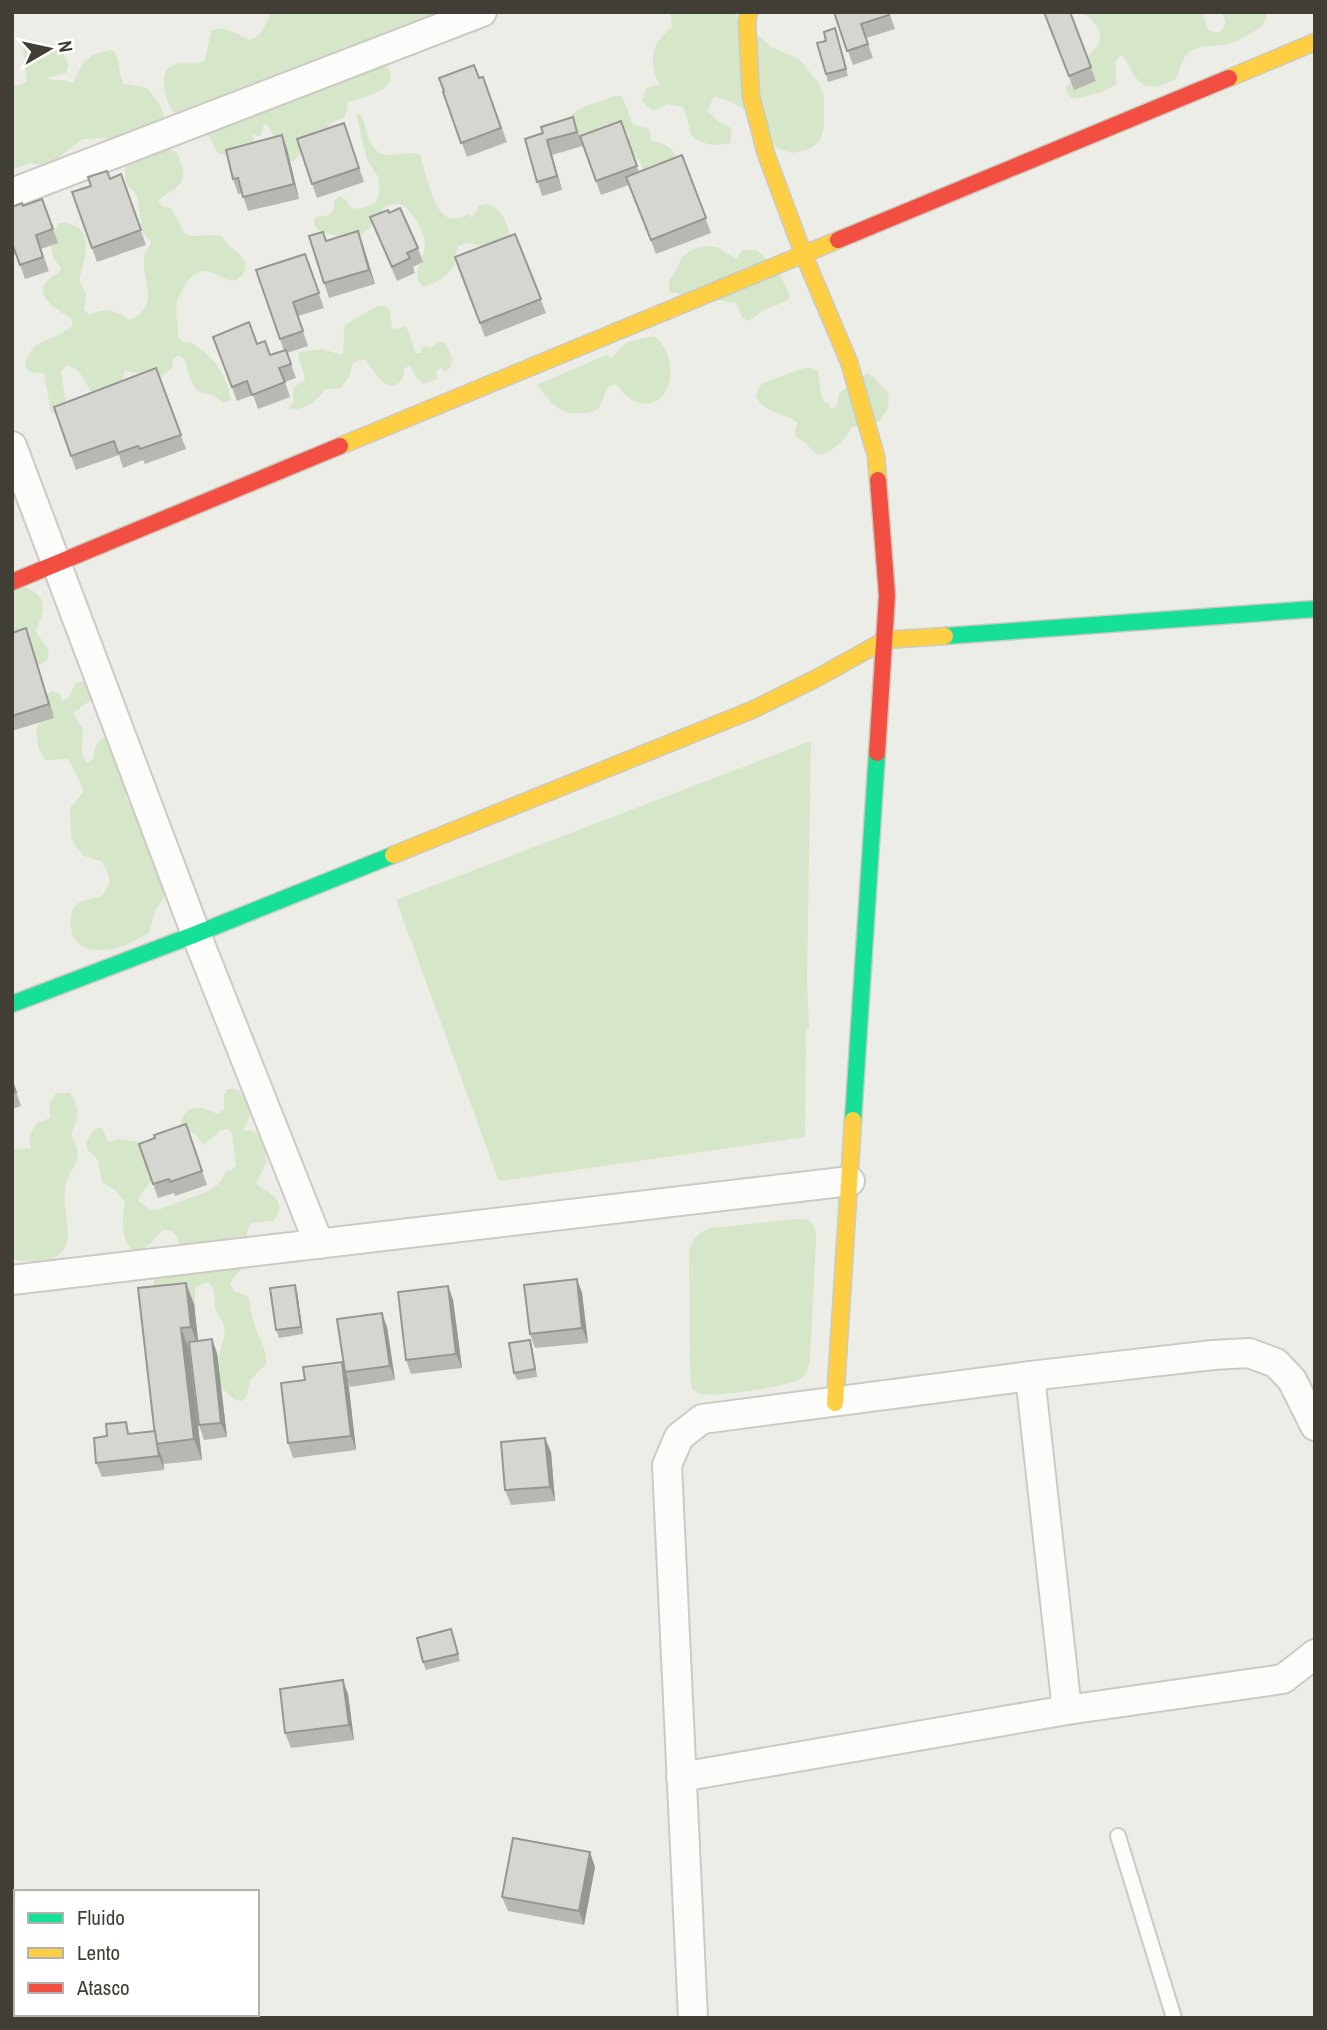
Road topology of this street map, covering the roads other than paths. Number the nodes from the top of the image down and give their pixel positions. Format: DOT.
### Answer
graph roads {
  1 [pos="482,12"];
  2 [pos="749,12"];
  3 [pos="1315,42"];
  4 [pos="12,193"];
  5 [pos="803,254"];
  6 [pos="12,446"];
  7 [pos="57,564"];
  8 [pos="12,582"];
  9 [pos="1315,609"];
  10 [pos="885,640"];
  11 [pos="196,934"];
  12 [pos="12,1003"];
  13 [pos="850,1181"];
  14 [pos="319,1244"];
  15 [pos="12,1280"];
  16 [pos="1030,1376"];
  17 [pos="835,1403"];
  18 [pos="1315,1426"];
  19 [pos="1315,1654"];
  20 [pos="1067,1710"];
  21 [pos="681,1777"];
  22 [pos="1118,1836"];
  23 [pos="693,2018"];
  24 [pos="1174,2018"];
  1 -- 4 [label="street"];
  2 -- 5 [label="street"];
  3 -- 5 [label="street"];
  5 -- 7 [label="street"];
  5 -- 10 [label="street"];
  6 -- 7 [label="street"];
  7 -- 8 [label="street"];
  7 -- 11 [label="street"];
  9 -- 10 [label="street"];
  10 -- 11 [label="street"];
  10 -- 13 [label="street"];
  11 -- 12 [label="street"];
  11 -- 14 [label="street"];
  13 -- 14 [label="street"];
  13 -- 17 [label="street"];
  14 -- 15 [label="street"];
  16 -- 17 [label="street"];
  16 -- 18 [label="street"];
  16 -- 20 [label="street"];
  17 -- 21 [label="street"];
  19 -- 20 [label="street"];
  20 -- 21 [label="street"];
  21 -- 23 [label="street"];
  22 -- 24 [label="lane"];
}
